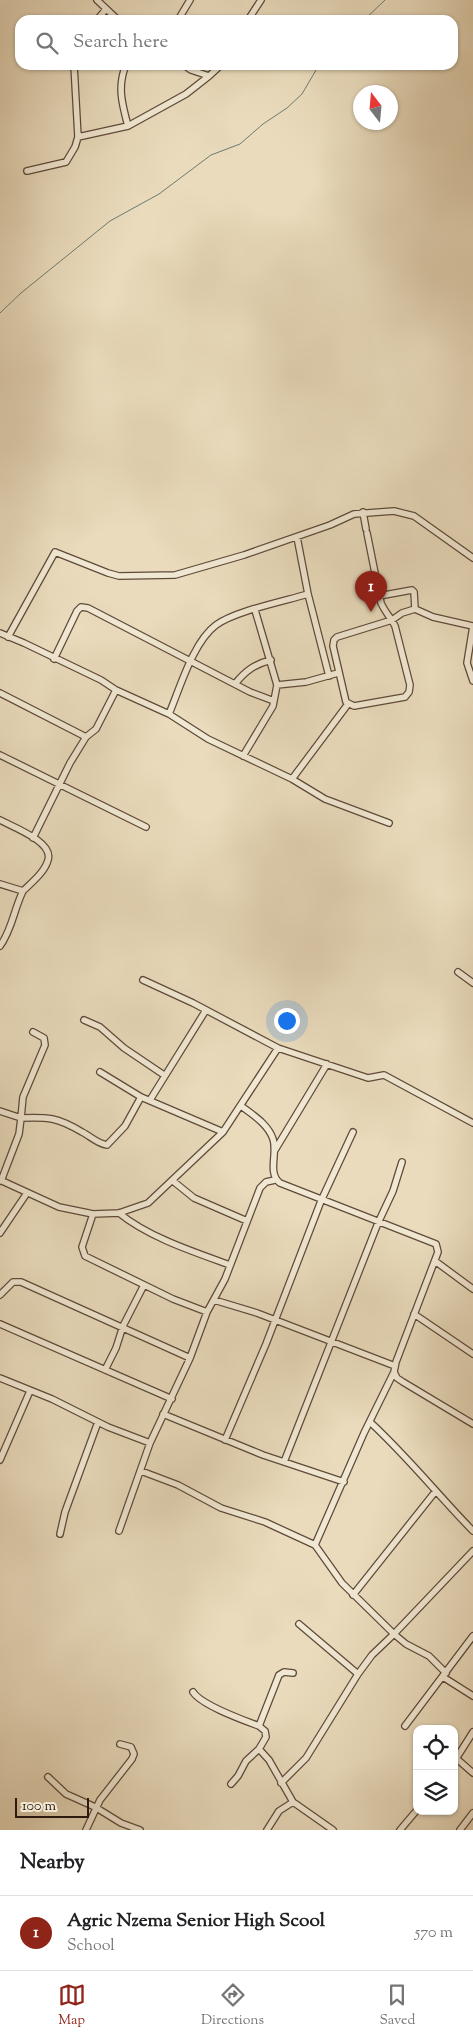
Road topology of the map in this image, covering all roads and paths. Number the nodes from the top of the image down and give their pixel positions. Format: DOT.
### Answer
graph roads {
  1 [pos="97,0"];
  2 [pos="261,0"];
  3 [pos="188,1"];
  4 [pos="106,9"];
  5 [pos="101,15"];
  6 [pos="113,15"];
  7 [pos="181,15"];
  8 [pos="251,15"];
  9 [pos="74,70"];
  10 [pos="124,70"];
  11 [pos="191,70"];
  12 [pos="216,70"];
  13 [pos="209,76"];
  14 [pos="128,126"];
  15 [pos="78,137"];
  16 [pos="27,172"];
  17 [pos="362,512"];
  18 [pos="297,537"];
  19 [pos="473,558"];
  20 [pos="308,594"];
  21 [pos="379,596"];
  22 [pos="415,609"];
  23 [pos="255,610"];
  24 [pos="392,620"];
  25 [pos="473,626"];
  26 [pos="0,633"];
  27 [pos="8,638"];
  28 [pos="54,658"];
  29 [pos="270,660"];
  30 [pos="191,662"];
  31 [pos="338,674"];
  32 [pos="328,676"];
  33 [pos="473,681"];
  34 [pos="235,684"];
  35 [pos="277,684"];
  36 [pos="116,690"];
  37 [pos="0,693"];
  38 [pos="274,701"];
  39 [pos="348,704"];
  40 [pos="169,714"];
  41 [pos="86,737"];
  42 [pos="0,755"];
  43 [pos="244,756"];
  44 [pos="292,779"];
  45 [pos="59,785"];
  46 [pos="0,820"];
  47 [pos="389,823"];
  48 [pos="146,827"];
  49 [pos="32,838"];
  50 [pos="0,884"];
  51 [pos="23,891"];
  52 [pos="0,946"];
  53 [pos="458,972"];
  54 [pos="142,980"];
  55 [pos="473,984"];
  56 [pos="206,1010"];
  57 [pos="84,1020"];
  58 [pos="33,1032"];
  59 [pos="278,1048"];
  60 [pos="326,1064"];
  61 [pos="100,1072"];
  62 [pos="164,1075"];
  63 [pos="141,1097"];
  64 [pos="150,1100"];
  65 [pos="241,1106"];
  66 [pos="0,1111"];
  67 [pos="21,1118"];
  68 [pos="473,1123"];
  69 [pos="223,1132"];
  70 [pos="353,1132"];
  71 [pos="275,1151"];
  72 [pos="402,1162"];
  73 [pos="276,1180"];
  74 [pos="0,1181"];
  75 [pos="173,1181"];
  76 [pos="27,1192"];
  77 [pos="320,1200"];
  78 [pos="119,1212"];
  79 [pos="93,1214"];
  80 [pos="247,1221"];
  81 [pos="378,1223"];
  82 [pos="0,1233"];
  83 [pos="435,1261"];
  84 [pos="230,1265"];
  85 [pos="144,1285"];
  86 [pos="473,1289"];
  87 [pos="0,1295"];
  88 [pos="214,1300"];
  89 [pos="207,1312"];
  90 [pos="414,1314"];
  91 [pos="275,1320"];
  92 [pos="0,1324"];
  93 [pos="123,1326"];
  94 [pos="332,1341"];
  95 [pos="473,1354"];
  96 [pos="190,1358"];
  97 [pos="395,1369"];
  98 [pos="105,1370"];
  99 [pos="0,1378"];
  100 [pos="30,1391"];
  101 [pos="172,1399"];
  102 [pos="163,1414"];
  103 [pos="98,1422"];
  104 [pos="370,1422"];
  105 [pos="473,1424"];
  106 [pos="225,1440"];
  107 [pos="150,1443"];
  108 [pos="0,1460"];
  109 [pos="284,1462"];
  110 [pos="141,1471"];
  111 [pos="344,1482"];
  112 [pos="435,1492"];
  113 [pos="473,1531"];
  114 [pos="119,1532"];
  115 [pos="60,1534"];
  116 [pos="315,1545"];
  117 [pos="473,1551"];
  118 [pos="353,1595"];
  119 [pos="299,1624"];
  120 [pos="394,1634"];
  121 [pos="473,1636"];
  122 [pos="293,1673"];
  123 [pos="358,1674"];
  124 [pos="444,1675"];
  125 [pos="193,1692"];
  126 [pos="473,1696"];
  127 [pos="259,1726"];
  128 [pos="405,1726"];
  129 [pos="473,1732"];
  130 [pos="120,1744"];
  131 [pos="259,1749"];
  132 [pos="458,1757"];
  133 [pos="458,1762"];
  134 [pos="473,1773"];
  135 [pos="48,1777"];
  136 [pos="281,1783"];
  137 [pos="230,1784"];
  138 [pos="293,1802"];
  139 [pos="96,1807"];
  140 [pos="473,1813"];
  141 [pos="413,1815"];
  142 [pos="86,1830"];
  143 [pos="140,1830"];
  144 [pos="267,1830"];
  145 [pos="333,1830"];
  146 [pos="400,1830"];
  147 [pos="460,1830"];
  1 -- 4 [label="street"];
  2 -- 8 [label="street"];
  3 -- 7 [label="street"];
  4 -- 5 [label="street"];
  4 -- 6 [label="street"];
  9 -- 15 [label="street"];
  10 -- 14 [label="street"];
  11 -- 13 [label="street"];
  12 -- 13 [label="street"];
  13 -- 14 [label="street"];
  14 -- 15 [label="street"];
  15 -- 16 [label="street"];
  17 -- 18 [label="street"];
  17 -- 19 [label="street"];
  17 -- 21 [label="street"];
  18 -- 20 [label="street"];
  18 -- 27 [label="street"];
  20 -- 23 [label="street"];
  20 -- 32 [label="street"];
  21 -- 22 [label="street"];
  21 -- 24 [label="street"];
  22 -- 24 [label="street"];
  22 -- 25 [label="street"];
  23 -- 29 [label="street"];
  23 -- 30 [label="street"];
  24 -- 31 [label="street"];
  24 -- 39 [label="street"];
  25 -- 33 [label="street"];
  26 -- 27 [label="street"];
  27 -- 28 [label="street"];
  28 -- 30 [label="street"];
  28 -- 36 [label="street"];
  29 -- 34 [label="street"];
  29 -- 35 [label="street"];
  30 -- 34 [label="street"];
  30 -- 40 [label="street"];
  31 -- 32 [label="street"];
  31 -- 39 [label="street"];
  32 -- 35 [label="street"];
  34 -- 38 [label="street"];
  35 -- 38 [label="street"];
  36 -- 40 [label="street"];
  36 -- 41 [label="street"];
  37 -- 41 [label="street"];
  38 -- 43 [label="street"];
  39 -- 44 [label="street"];
  40 -- 43 [label="street"];
  41 -- 45 [label="street"];
  42 -- 45 [label="street"];
  43 -- 44 [label="street"];
  44 -- 47 [label="street"];
  45 -- 48 [label="street"];
  45 -- 49 [label="street"];
  46 -- 49 [label="street"];
  49 -- 51 [label="street"];
  50 -- 51 [label="street"];
  51 -- 52 [label="street"];
  53 -- 55 [label="street"];
  54 -- 56 [label="street"];
  56 -- 59 [label="street"];
  56 -- 62 [label="street"];
  57 -- 62 [label="street"];
  58 -- 67 [label="street"];
  59 -- 60 [label="street"];
  59 -- 65 [label="street"];
  60 -- 68 [label="street"];
  60 -- 71 [label="street"];
  61 -- 63 [label="street"];
  62 -- 64 [label="street"];
  63 -- 64 [label="street"];
  63 -- 67 [label="street"];
  64 -- 69 [label="street"];
  65 -- 69 [label="street"];
  65 -- 71 [label="street"];
  66 -- 67 [label="street"];
  67 -- 74 [label="street"];
  69 -- 75 [label="street"];
  70 -- 77 [label="street"];
  71 -- 73 [label="street"];
  72 -- 81 [label="street"];
  73 -- 77 [label="street"];
  73 -- 80 [label="street"];
  74 -- 76 [label="street"];
  75 -- 78 [label="street"];
  75 -- 80 [label="street"];
  76 -- 79 [label="street"];
  76 -- 82 [label="street"];
  77 -- 81 [label="street"];
  77 -- 91 [label="street"];
  78 -- 79 [label="street"];
  78 -- 84 [label="street"];
  79 -- 85 [label="street"];
  80 -- 84 [label="street"];
  81 -- 83 [label="street"];
  81 -- 94 [label="street"];
  83 -- 86 [label="street"];
  83 -- 90 [label="street"];
  84 -- 88 [label="street"];
  85 -- 89 [label="street"];
  85 -- 93 [label="street"];
  87 -- 93 [label="street"];
  88 -- 89 [label="street"];
  88 -- 91 [label="street"];
  89 -- 96 [label="street"];
  90 -- 95 [label="street"];
  90 -- 97 [label="street"];
  91 -- 94 [label="street"];
  91 -- 106 [label="street"];
  92 -- 98 [label="street"];
  93 -- 96 [label="street"];
  93 -- 98 [label="street"];
  94 -- 97 [label="street"];
  94 -- 109 [label="street"];
  96 -- 101 [label="street"];
  97 -- 104 [label="street"];
  97 -- 105 [label="street"];
  98 -- 101 [label="street"];
  99 -- 100 [label="street"];
  100 -- 103 [label="street"];
  100 -- 108 [label="street"];
  101 -- 102 [label="street"];
  102 -- 106 [label="street"];
  102 -- 107 [label="street"];
  103 -- 107 [label="street"];
  103 -- 115 [label="street"];
  104 -- 111 [label="street"];
  104 -- 112 [label="street"];
  106 -- 109 [label="street"];
  107 -- 110 [label="street"];
  109 -- 111 [label="street"];
  110 -- 114 [label="street"];
  110 -- 116 [label="street"];
  111 -- 116 [label="street"];
  112 -- 113 [label="street"];
  112 -- 118 [label="street"];
  116 -- 118 [label="street"];
  117 -- 120 [label="street"];
  118 -- 120 [label="street"];
  119 -- 123 [label="street"];
  120 -- 123 [label="street"];
  120 -- 124 [label="street"];
  121 -- 124 [label="street"];
  122 -- 127 [label="street"];
  123 -- 136 [label="street"];
  124 -- 126 [label="street"];
  124 -- 128 [label="street"];
  125 -- 127 [label="street"];
  127 -- 131 [label="street"];
  129 -- 132 [label="street"];
  130 -- 139 [label="street"];
  131 -- 136 [label="street"];
  131 -- 137 [label="street"];
  133 -- 134 [label="street"];
  135 -- 139 [label="street"];
  136 -- 138 [label="street"];
  138 -- 144 [label="street"];
  138 -- 145 [label="street"];
  139 -- 142 [label="street"];
  139 -- 143 [label="street"];
  140 -- 147 [label="street"];
  141 -- 146 [label="street"];
}
